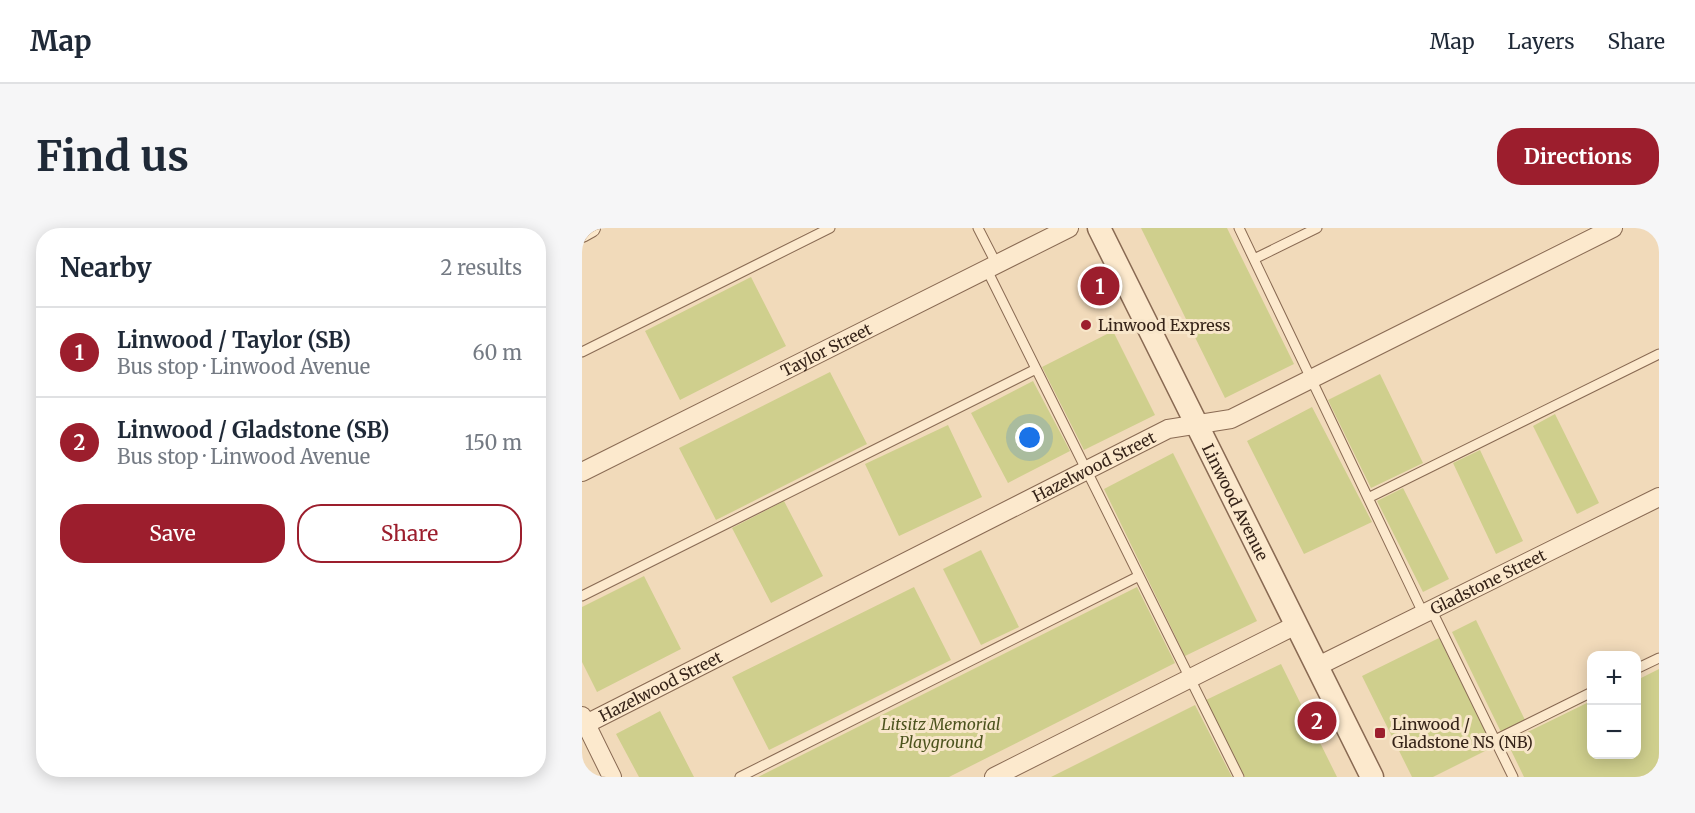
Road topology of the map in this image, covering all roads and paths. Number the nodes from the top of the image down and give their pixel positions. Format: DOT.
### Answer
graph roads {
  1 [pos="591,228"];
  2 [pos="830,228"];
  3 [pos="978,228"];
  4 [pos="1069,228"];
  5 [pos="1099,228"];
  6 [pos="1239,228"];
  7 [pos="1317,228"];
  8 [pos="1613,228"];
  9 [pos="582,232"];
  10 [pos="1254,259"];
  11 [pos="992,267"];
  12 [pos="582,352"];
  13 [pos="1659,354"];
  14 [pos="1036,369"];
  15 [pos="1311,380"];
  16 [pos="1197,426"];
  17 [pos="1086,470"];
  18 [pos="582,472"];
  19 [pos="1659,497"];
  20 [pos="1368,498"];
  21 [pos="1139,576"];
  22 [pos="582,596"];
  23 [pos="1428,613"];
  24 [pos="1296,625"];
  25 [pos="1659,658"];
  26 [pos="1316,667"];
  27 [pos="1641,667"];
  28 [pos="1190,678"];
  29 [pos="1587,694"];
  30 [pos="583,722"];
  31 [pos="1495,740"];
  32 [pos="612,777"];
  33 [pos="740,777"];
  34 [pos="994,777"];
  35 [pos="1239,777"];
  36 [pos="1372,777"];
  37 [pos="1513,777"];
  1 -- 9 [label="street"];
  2 -- 12 [label="lane"];
  3 -- 11 [label="lane"];
  4 -- 11 [label="street, Taylor Street"];
  5 -- 16 [label="street, Linwood Avenue"];
  6 -- 10 [label="lane"];
  7 -- 10 [label="lane"];
  8 -- 15 [label="street, Hazelwood Street"];
  10 -- 15 [label="lane"];
  11 -- 14 [label="lane"];
  11 -- 18 [label="street, Taylor Street"];
  13 -- 20 [label="lane"];
  14 -- 17 [label="lane"];
  14 -- 22 [label="lane"];
  15 -- 16 [label="street, Hazelwood Street"];
  15 -- 20 [label="lane"];
  16 -- 17 [label="street, Hazelwood Street"];
  16 -- 24 [label="street, Linwood Avenue"];
  17 -- 21 [label="lane"];
  17 -- 30 [label="street, Hazelwood Street"];
  19 -- 23 [label="street, Gladstone Street"];
  20 -- 23 [label="lane"];
  21 -- 28 [label="lane"];
  21 -- 33 [label="lane"];
  23 -- 26 [label="street, Gladstone Street"];
  23 -- 31 [label="lane"];
  24 -- 26 [label="street, Linwood Avenue"];
  24 -- 28 [label="street"];
  25 -- 27 [label="lane"];
  26 -- 36 [label="street, Linwood Avenue"];
  28 -- 34 [label="street"];
  28 -- 35 [label="lane"];
  29 -- 31 [label="lane"];
  30 -- 32 [label="street"];
  31 -- 37 [label="lane"];
}
